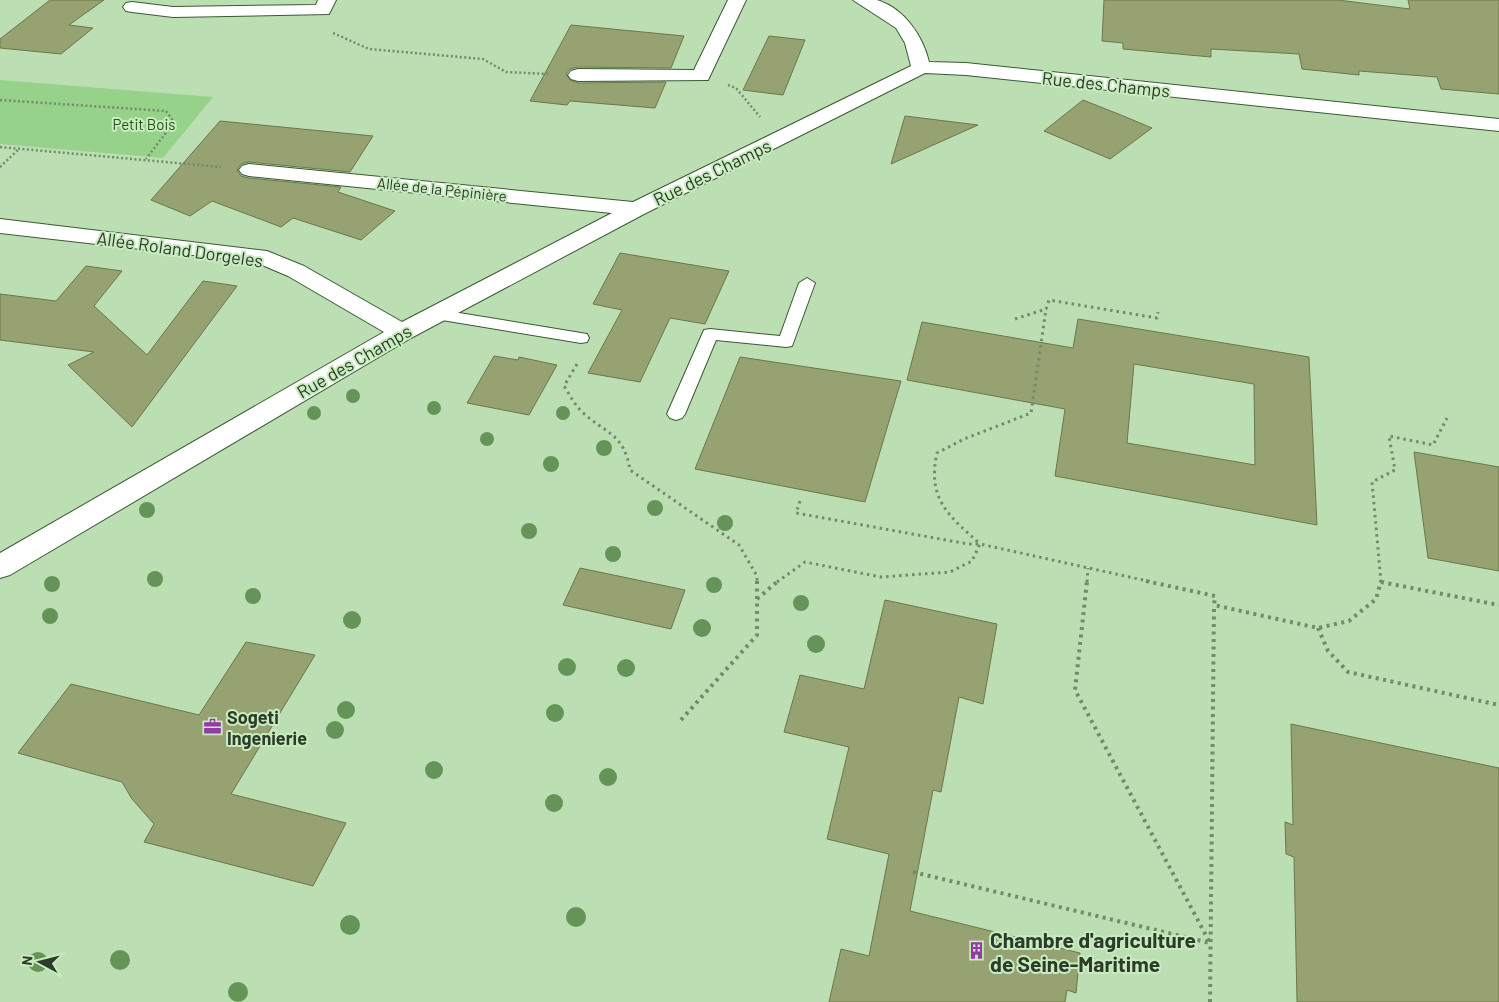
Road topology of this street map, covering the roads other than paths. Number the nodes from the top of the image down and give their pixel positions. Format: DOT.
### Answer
graph roads {
  1 [pos="737,0"];
  2 [pos="862,0"];
  3 [pos="325,5"];
  4 [pos="132,6"];
  5 [pos="921,68"];
  6 [pos="578,75"];
  7 [pos="1499,125"];
  8 [pos="249,170"];
  9 [pos="636,209"];
  10 [pos="0,226"];
  11 [pos="808,283"];
  12 [pos="443,310"];
  13 [pos="402,332"];
  14 [pos="581,338"];
  15 [pos="676,414"];
  16 [pos="0,567"];
  1 -- 6 [label="street"];
  2 -- 5 [label="street"];
  3 -- 4 [label="street"];
  5 -- 7 [label="street, Rue des Champs"];
  5 -- 9 [label="street, Rue des Champs"];
  8 -- 9 [label="street, Allée de la Pépinière"];
  9 -- 12 [label="street, Rue des Champs"];
  10 -- 13 [label="street, Allée Roland Dorgeles"];
  11 -- 15 [label="lane"];
  12 -- 13 [label="street, Rue des Champs"];
  12 -- 14 [label="lane"];
  13 -- 16 [label="street, Rue des Champs"];
}
